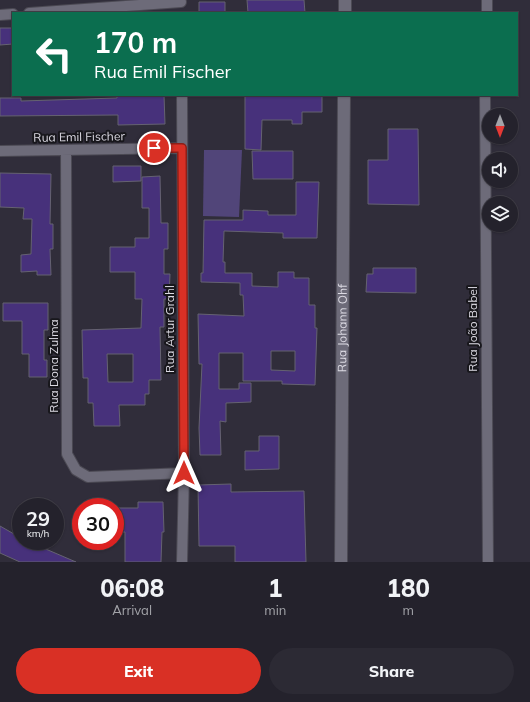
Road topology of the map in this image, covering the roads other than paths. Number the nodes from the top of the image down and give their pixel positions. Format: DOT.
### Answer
graph roads {
  1 [pos="345,0"];
  2 [pos="488,0"];
  3 [pos="181,1"];
  4 [pos="42,12"];
  5 [pos="181,12"];
  6 [pos="345,12"];
  7 [pos="487,12"];
  8 [pos="12,14"];
  9 [pos="0,15"];
  10 [pos="182,96"];
  11 [pos="344,96"];
  12 [pos="485,96"];
  13 [pos="182,148"];
  14 [pos="66,150"];
  15 [pos="0,151"];
  16 [pos="184,473"];
  17 [pos="182,562"];
  18 [pos="341,562"];
  19 [pos="488,562"];
  1 -- 6 [label="main road"];
  2 -- 7 [label="street"];
  3 -- 4 [label="street"];
  3 -- 5 [label="street"];
  8 -- 9 [label="street"];
  10 -- 13 [label="street, Rua Artur Grahl"];
  11 -- 18 [label="main road, Rua Johann Ohf"];
  12 -- 19 [label="street, Rua João Babel"];
  13 -- 14 [label="street, Rua Emil Fischer"];
  13 -- 16 [label="street, Rua Artur Grahl"];
  14 -- 15 [label="street, Rua Emil Fischer"];
  14 -- 16 [label="street, Rua Dona Zulma"];
  16 -- 17 [label="street, Rua Artur Grahl"];
}
